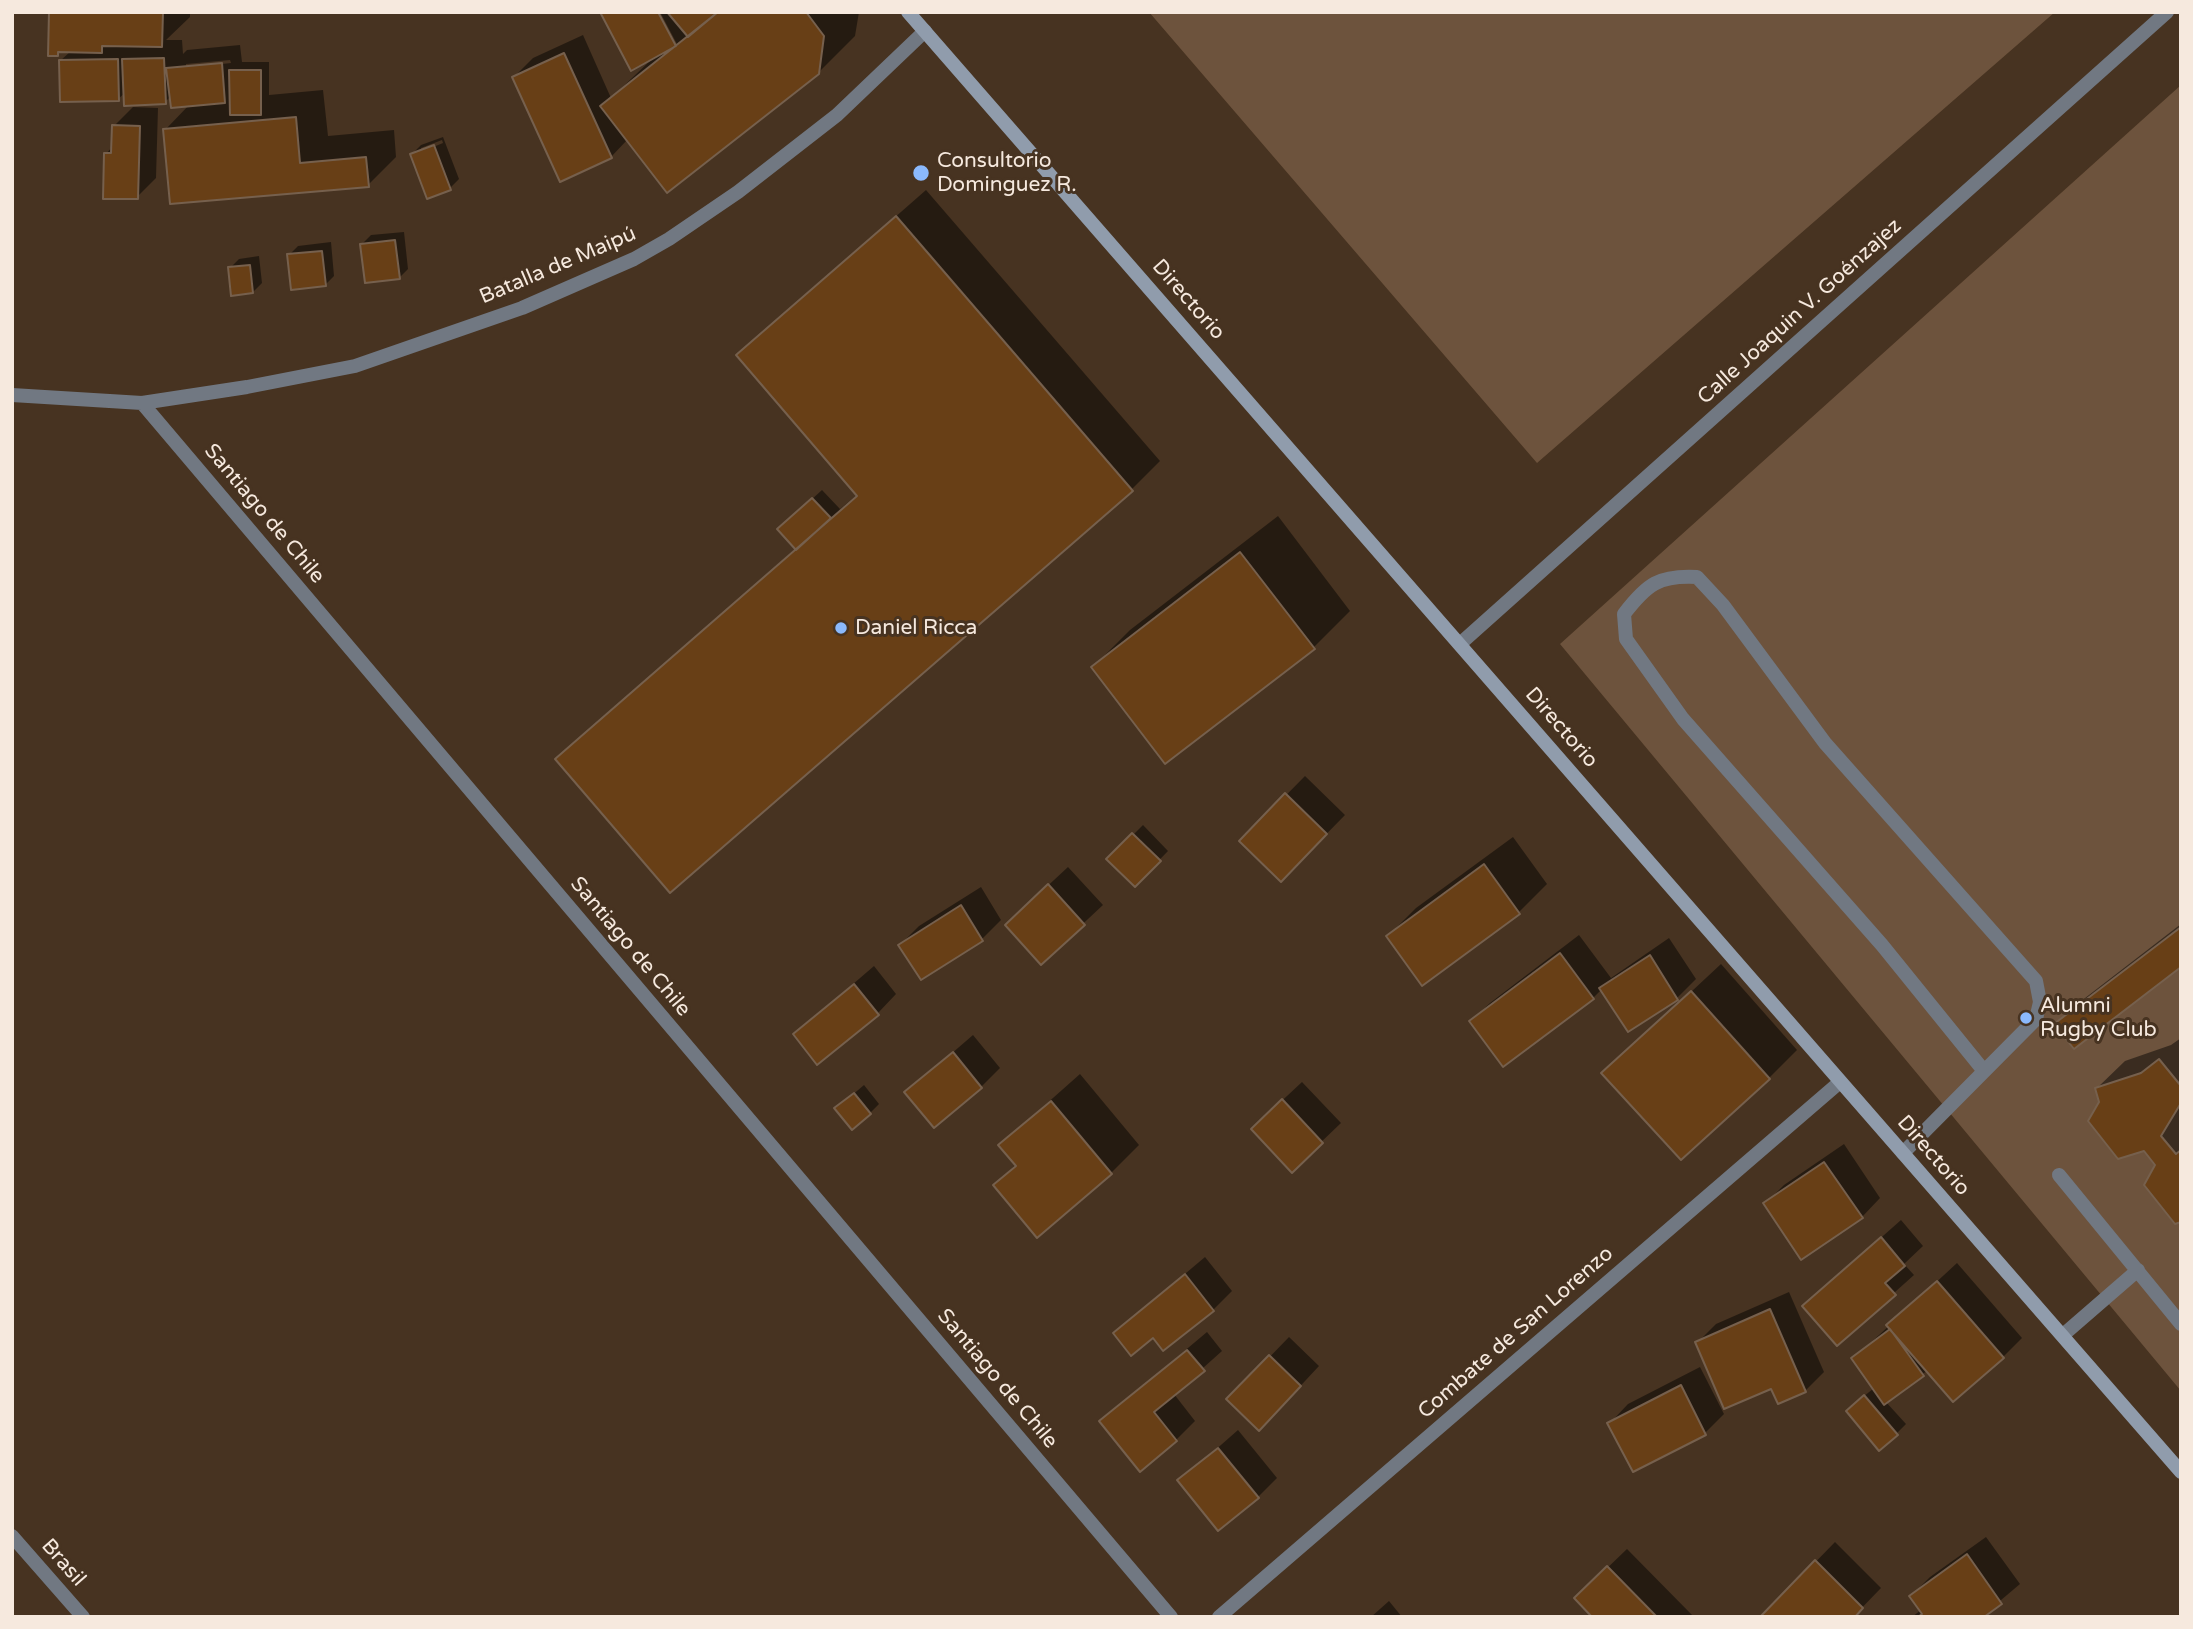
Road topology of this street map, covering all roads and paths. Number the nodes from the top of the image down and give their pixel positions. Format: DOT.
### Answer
graph roads {
  1 [pos="908,12"];
  2 [pos="2167,12"];
  3 [pos="925,32"];
  4 [pos="12,395"];
  5 [pos="142,402"];
  6 [pos="1461,643"];
  7 [pos="1984,1072"];
  8 [pos="1840,1082"];
  9 [pos="1903,1153"];
  10 [pos="2059,1175"];
  11 [pos="2138,1270"];
  12 [pos="2181,1324"];
  13 [pos="2063,1335"];
  14 [pos="2181,1472"];
  15 [pos="12,1536"];
  16 [pos="83,1617"];
  17 [pos="1171,1617"];
  18 [pos="1219,1617"];
  1 -- 3 [label="main road, Directorio"];
  2 -- 6 [label="street, Calle Joaquin V. Goénzajez"];
  3 -- 5 [label="street, Batalla de Maipú"];
  3 -- 6 [label="main road, Directorio"];
  4 -- 5 [label="street"];
  5 -- 17 [label="street, Santiago de Chile"];
  6 -- 8 [label="main road, Directorio"];
  7 -- 7 [label="street"];
  7 -- 9 [label="street"];
  8 -- 9 [label="main road, Directorio"];
  8 -- 18 [label="street, Combate de San Lorenzo"];
  9 -- 13 [label="main road, Directorio"];
  10 -- 11 [label="street"];
  11 -- 12 [label="street"];
  11 -- 13 [label="street"];
  13 -- 14 [label="main road, Directorio"];
  15 -- 16 [label="street, Brasil"];
}
